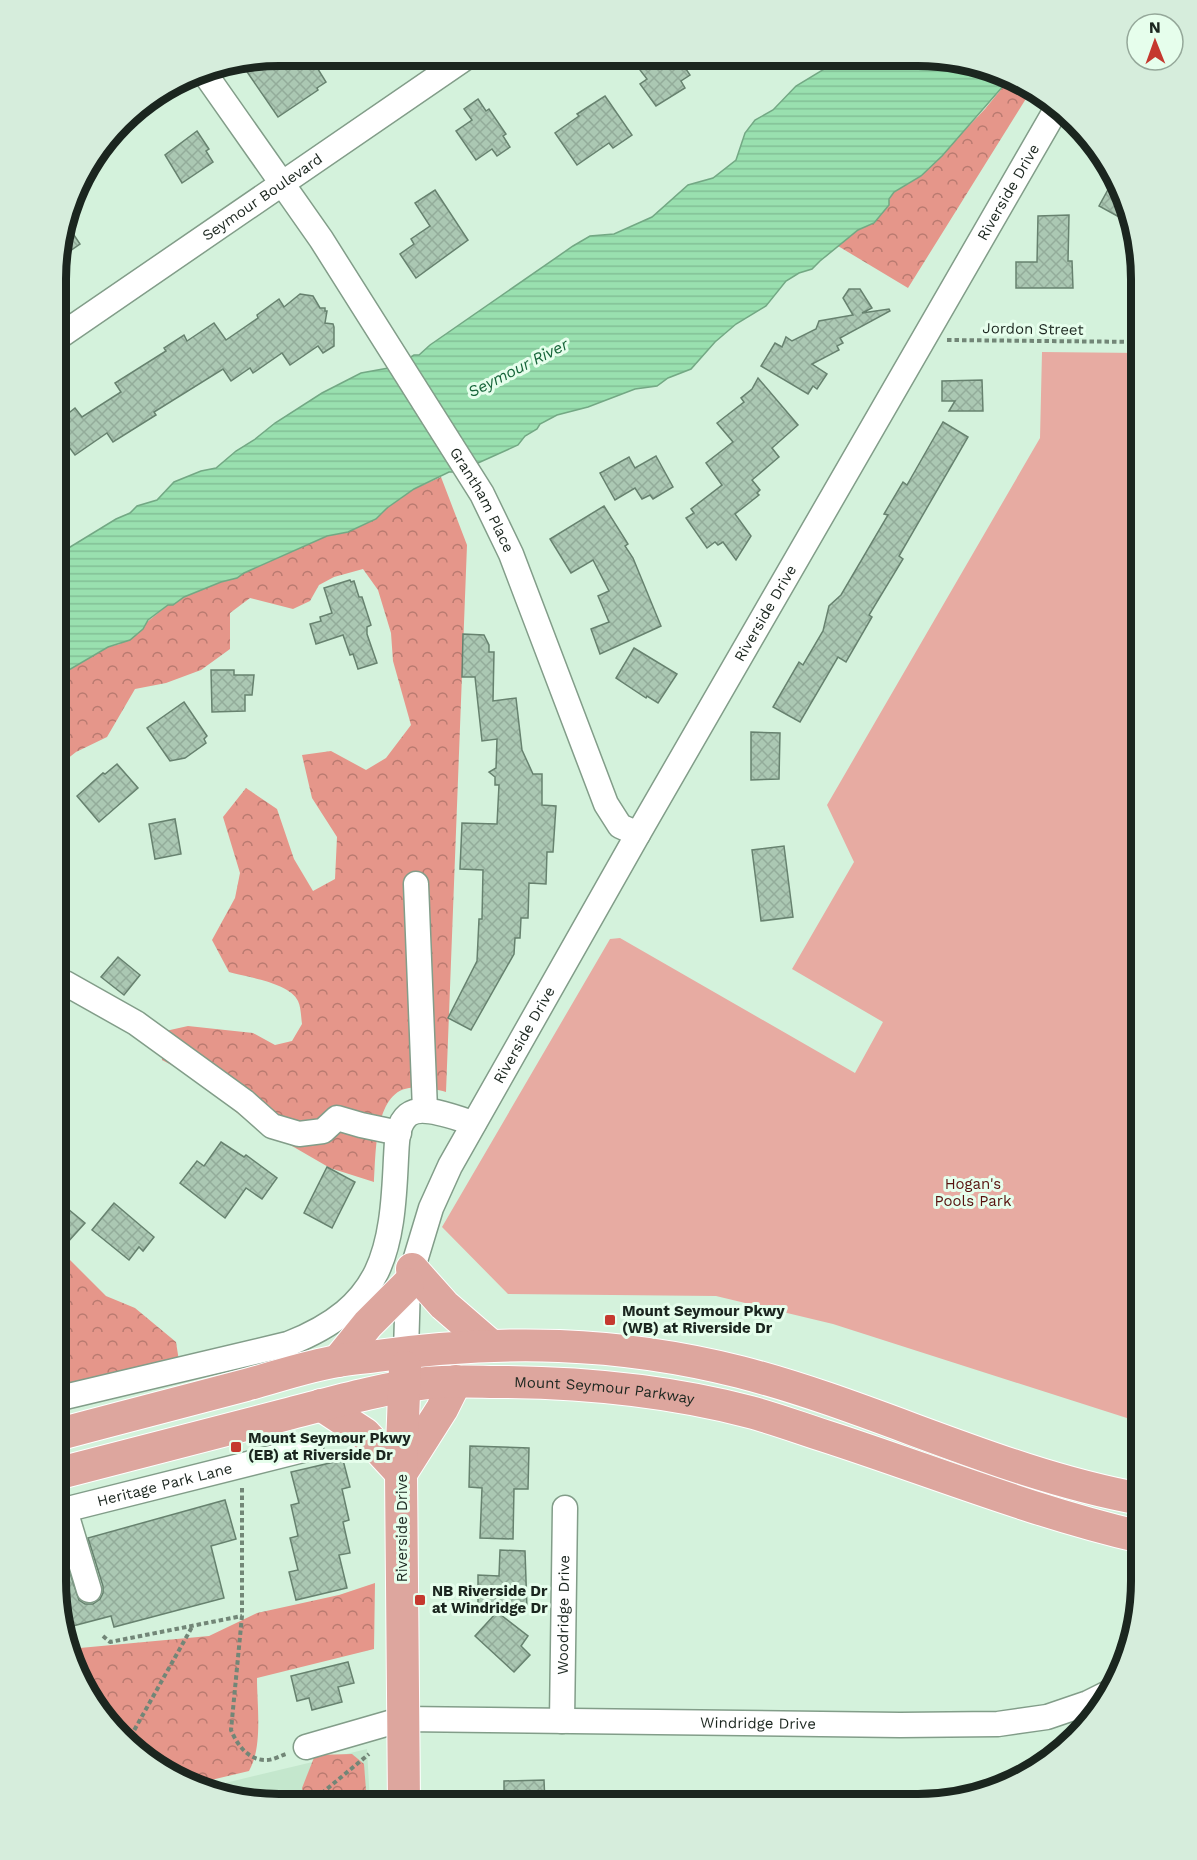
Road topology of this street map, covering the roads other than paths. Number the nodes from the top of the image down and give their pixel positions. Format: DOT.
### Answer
graph roads {
  1 [pos="453,66"];
  2 [pos="208,78"];
  3 [pos="1053,115"];
  4 [pos="281,183"];
  5 [pos="66,332"];
  6 [pos="638,834"];
  7 [pos="416,884"];
  8 [pos="66,984"];
  9 [pos="425,1110"];
  10 [pos="465,1121"];
  11 [pos="399,1133"];
  12 [pos="410,1276"];
  13 [pos="489,1344"];
  14 [pos="406,1352"];
  15 [pos="338,1361"];
  16 [pos="456,1382"];
  17 [pos="404,1387"];
  18 [pos="66,1398"];
  19 [pos="321,1405"];
  20 [pos="66,1432"];
  21 [pos="311,1448"];
  22 [pos="66,1471"];
  23 [pos="401,1473"];
  24 [pos="1131,1496"];
  25 [pos="565,1508"];
  26 [pos="66,1510"];
  27 [pos="66,1527"];
  28 [pos="1131,1535"];
  29 [pos="89,1590"];
  30 [pos="1094,1700"];
  31 [pos="403,1719"];
  32 [pos="562,1721"];
  33 [pos="306,1747"];
  34 [pos="404,1794"];
  1 -- 4 [label="street, Seymour Boulevard"];
  2 -- 4 [label="street, Grantham Place"];
  3 -- 6 [label="street, Riverside Drive"];
  4 -- 5 [label="street, Seymour Boulevard"];
  4 -- 6 [label="street, Grantham Place"];
  6 -- 10 [label="street, Riverside Drive"];
  7 -- 9 [label="street"];
  8 -- 11 [label="street"];
  9 -- 10 [label="street"];
  9 -- 11 [label="street"];
  10 -- 12 [label="street, Riverside Drive"];
  11 -- 18 [label="street"];
  12 -- 13 [label="main road"];
  12 -- 14 [label="street, Riverside Drive"];
  12 -- 15 [label="main road"];
  13 -- 14 [label="main road"];
  13 -- 24 [label="main road"];
  14 -- 15 [label="main road"];
  14 -- 17 [label="main road, Riverside Drive"];
  15 -- 20 [label="main road"];
  16 -- 17 [label="main road, Mount Seymour Parkway"];
  16 -- 23 [label="main road"];
  16 -- 28 [label="main road, Mount Seymour Parkway"];
  17 -- 19 [label="main road, Mount Seymour Parkway"];
  17 -- 23 [label="main road, Riverside Drive"];
  19 -- 22 [label="main road, Mount Seymour Parkway"];
  19 -- 23 [label="main road"];
  21 -- 26 [label="street, Heritage Park Lane"];
  23 -- 31 [label="main road, Riverside Drive"];
  25 -- 32 [label="street, Woodridge Drive"];
  27 -- 29 [label="street"];
  30 -- 32 [label="street, Windridge Drive"];
  31 -- 32 [label="street, Windridge Drive"];
  31 -- 33 [label="street, Windridge Drive"];
  31 -- 34 [label="main road, Riverside Drive"];
}
